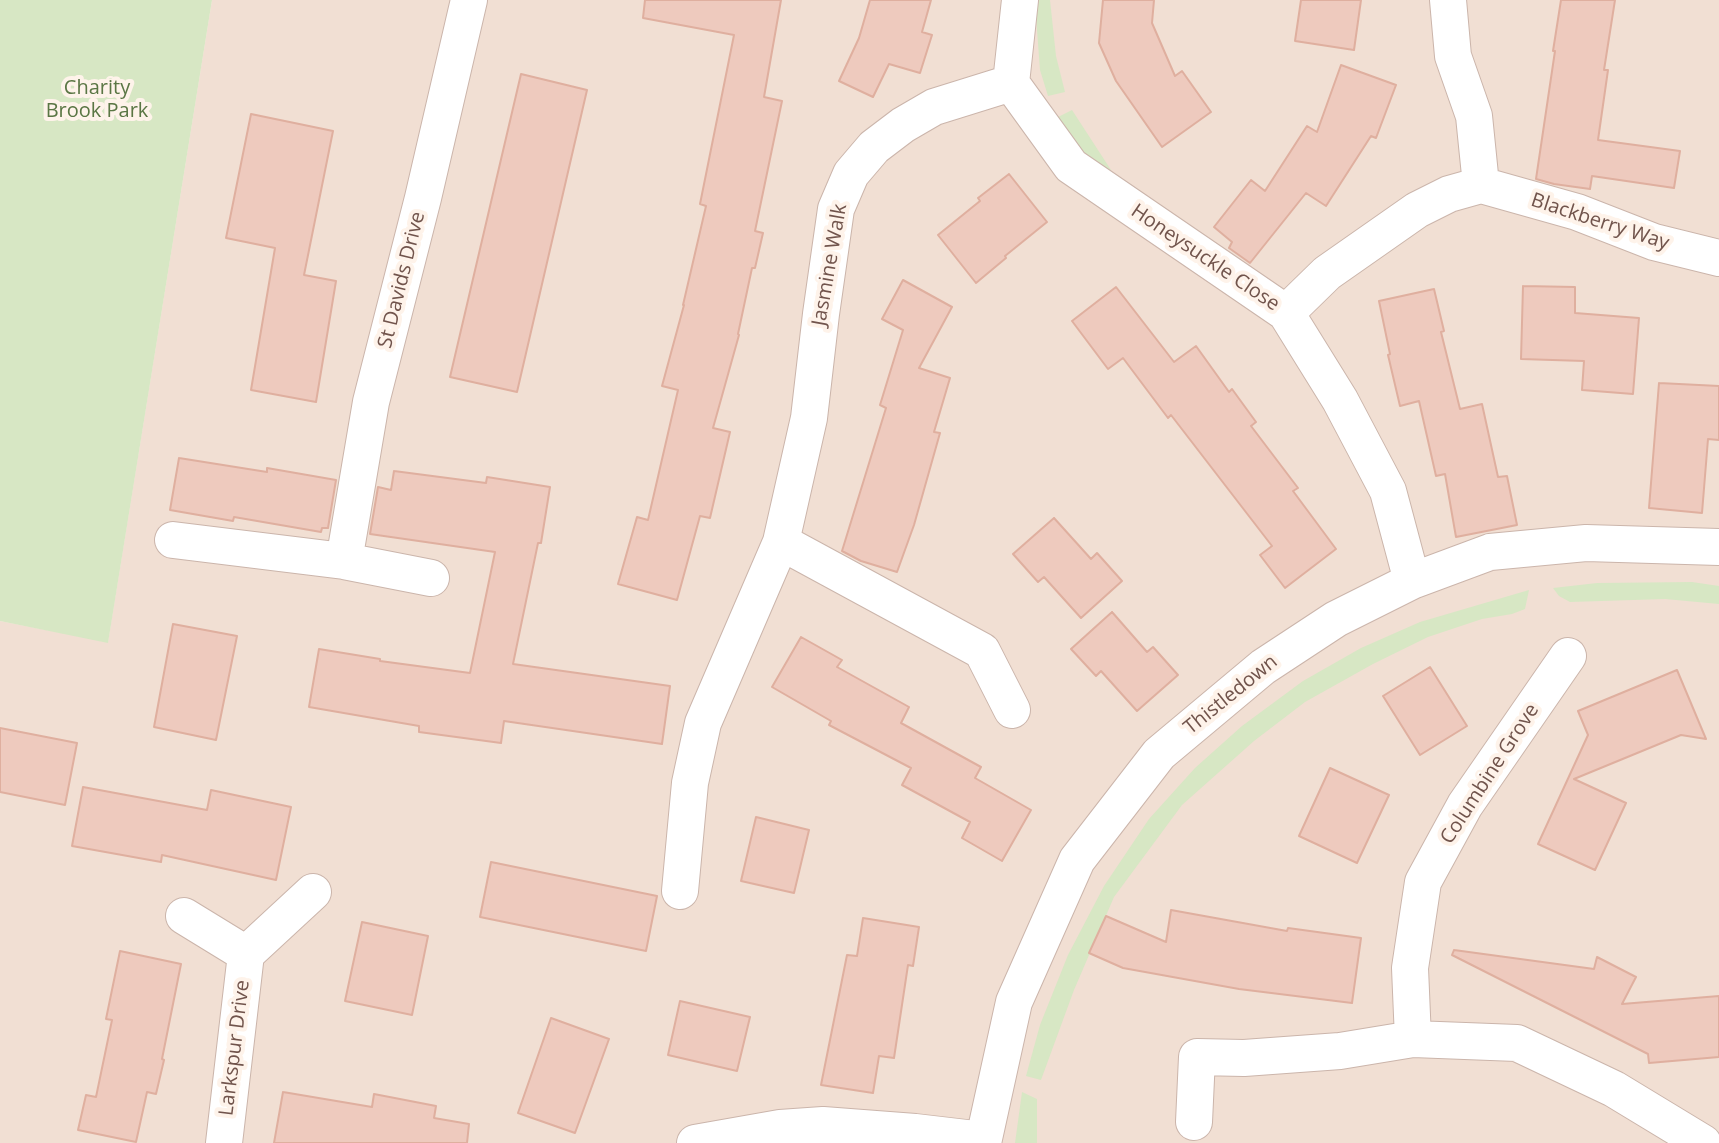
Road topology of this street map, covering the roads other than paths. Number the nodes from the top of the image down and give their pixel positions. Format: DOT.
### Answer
graph roads {
  1 [pos="469,0"];
  2 [pos="1020,0"];
  3 [pos="1448,0"];
  4 [pos="1011,83"];
  5 [pos="1481,185"];
  6 [pos="1719,258"];
  7 [pos="1286,313"];
  8 [pos="173,540"];
  9 [pos="781,542"];
  10 [pos="1719,547"];
  11 [pos="344,561"];
  12 [pos="431,578"];
  13 [pos="1412,581"];
  14 [pos="1568,656"];
  15 [pos="1012,710"];
  16 [pos="680,891"];
  17 [pos="313,892"];
  18 [pos="184,916"];
  19 [pos="246,954"];
  20 [pos="1413,1039"];
  21 [pos="1194,1122"];
  22 [pos="983,1141"];
  23 [pos="224,1143"];
  24 [pos="695,1143"];
  25 [pos="1703,1143"];
  1 -- 11 [label="street, St Davids Drive"];
  2 -- 4 [label="street"];
  3 -- 5 [label="street"];
  4 -- 7 [label="street, Honeysuckle Close"];
  4 -- 9 [label="street, Jasmine Walk"];
  5 -- 6 [label="street, Blackberry Way"];
  5 -- 7 [label="street"];
  7 -- 13 [label="street, Honeysuckle Close"];
  8 -- 11 [label="street"];
  9 -- 15 [label="street"];
  9 -- 16 [label="street, Jasmine Walk"];
  10 -- 13 [label="street, Thistledown"];
  11 -- 12 [label="street"];
  13 -- 22 [label="street, Thistledown"];
  14 -- 20 [label="street, Columbine Grove"];
  17 -- 19 [label="street, Larkspur Drive"];
  18 -- 19 [label="street, Larkspur Drive"];
  19 -- 23 [label="street, Larkspur Drive"];
  20 -- 21 [label="street"];
  20 -- 25 [label="street"];
  22 -- 24 [label="street"];
}
